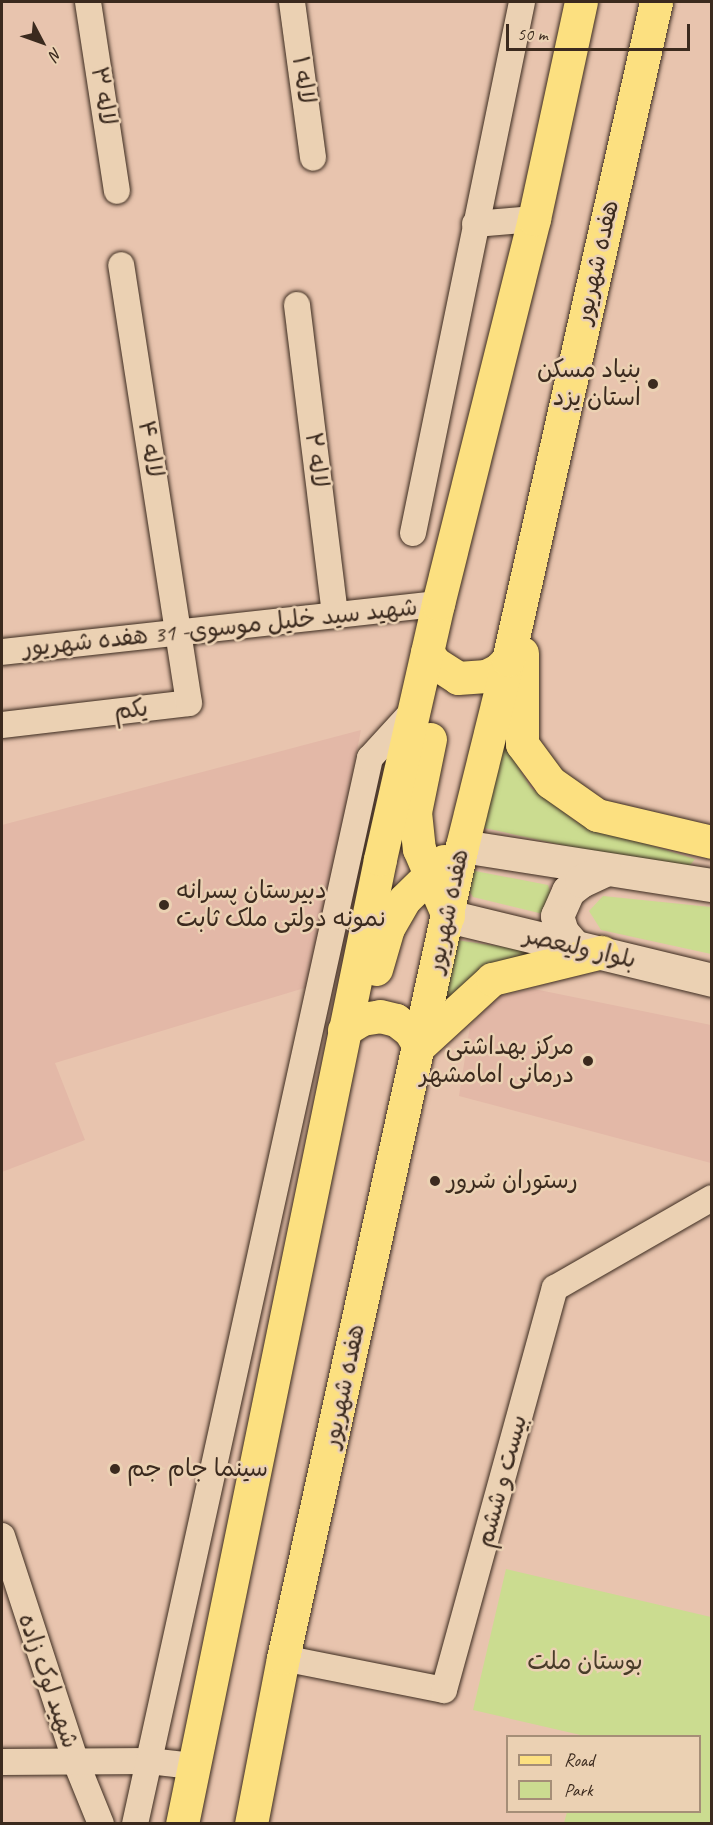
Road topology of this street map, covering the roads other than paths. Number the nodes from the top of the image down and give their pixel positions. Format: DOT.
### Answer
graph roads {
  1 [pos="88,2"];
  2 [pos="292,2"];
  3 [pos="522,2"];
  4 [pos="581,2"];
  5 [pos="656,2"];
  6 [pos="313,158"];
  7 [pos="117,192"];
  8 [pos="534,219"];
  9 [pos="474,224"];
  10 [pos="121,265"];
  11 [pos="297,305"];
  12 [pos="413,533"];
  13 [pos="522,589"];
  14 [pos="438,603"];
  15 [pos="335,615"];
  16 [pos="179,632"];
  17 [pos="2,646"];
  18 [pos="427,652"];
  19 [pos="508,660"];
  20 [pos="414,710"];
  21 [pos="2,725"];
  22 [pos="711,842"];
  23 [pos="462,846"];
  24 [pos="605,870"];
  25 [pos="428,874"];
  26 [pos="711,885"];
  27 [pos="448,916"];
  28 [pos="589,950"];
  29 [pos="711,980"];
  30 [pos="344,1030"];
  31 [pos="419,1046"];
  32 [pos="293,1108"];
  33 [pos="327,1113"];
  34 [pos="711,1198"];
  35 [pos="2,1536"];
  36 [pos="283,1658"];
  37 [pos="75,1760"];
  38 [pos="149,1761"];
  39 [pos="2,1762"];
  40 [pos="193,1766"];
  41 [pos="251,1823"];
  42 [pos="101,1824"];
  43 [pos="135,1824"];
  44 [pos="182,1824"];
  1 -- 7 [label="street, لاله ۳"];
  2 -- 6 [label="street, لاله ۱"];
  3 -- 9 [label="street"];
  4 -- 8 [label="main road"];
  5 -- 13 [label="main road, هفده شهریور"];
  8 -- 9 [label="street"];
  8 -- 14 [label="main road"];
  9 -- 12 [label="street"];
  10 -- 16 [label="street, لاله ۴"];
  11 -- 15 [label="street, لاله ۲"];
  13 -- 19 [label="main road, هفده شهریور"];
  13 -- 22 [label="main road"];
  14 -- 15 [label="street, شهید سید خلیل موسوی- 31 هفده شهریور"];
  14 -- 18 [label="main road"];
  15 -- 16 [label="street, شهید سید خلیل موسوی- 31 هفده شهریور"];
  16 -- 17 [label="street, شهید سید خلیل موسوی- 31 هفده شهریور"];
  16 -- 21 [label="street, یکم"];
  18 -- 19 [label="main road"];
  18 -- 20 [label="main road"];
  18 -- 25 [label="main road"];
  19 -- 23 [label="main road, هفده شهریور"];
  20 -- 30 [label="main road"];
  20 -- 32 [label="street"];
  23 -- 24 [label="main road"];
  23 -- 25 [label="main road"];
  23 -- 27 [label="main road, هفده شهریور"];
  24 -- 26 [label="main road"];
  24 -- 28 [label="main road"];
  25 -- 27 [label="main road"];
  25 -- 30 [label="main road"];
  27 -- 28 [label="main road, بلوار ولیعصر"];
  27 -- 31 [label="main road, هفده شهریور"];
  28 -- 29 [label="main road, بلوار ولیعصر"];
  28 -- 31 [label="main road"];
  30 -- 31 [label="main road"];
  30 -- 33 [label="main road"];
  31 -- 36 [label="main road, هفده شهریور"];
  32 -- 33 [label="street"];
  32 -- 38 [label="street"];
  33 -- 40 [label="main road"];
  34 -- 36 [label="street, بیست و ششم"];
  35 -- 37 [label="street, شهید لوک زاده"];
  36 -- 41 [label="main road, هفده شهریور"];
  37 -- 38 [label="street"];
  37 -- 39 [label="street"];
  37 -- 42 [label="street, شهید لوک زاده"];
  38 -- 40 [label="street"];
  38 -- 43 [label="street"];
  40 -- 44 [label="main road"];
}
